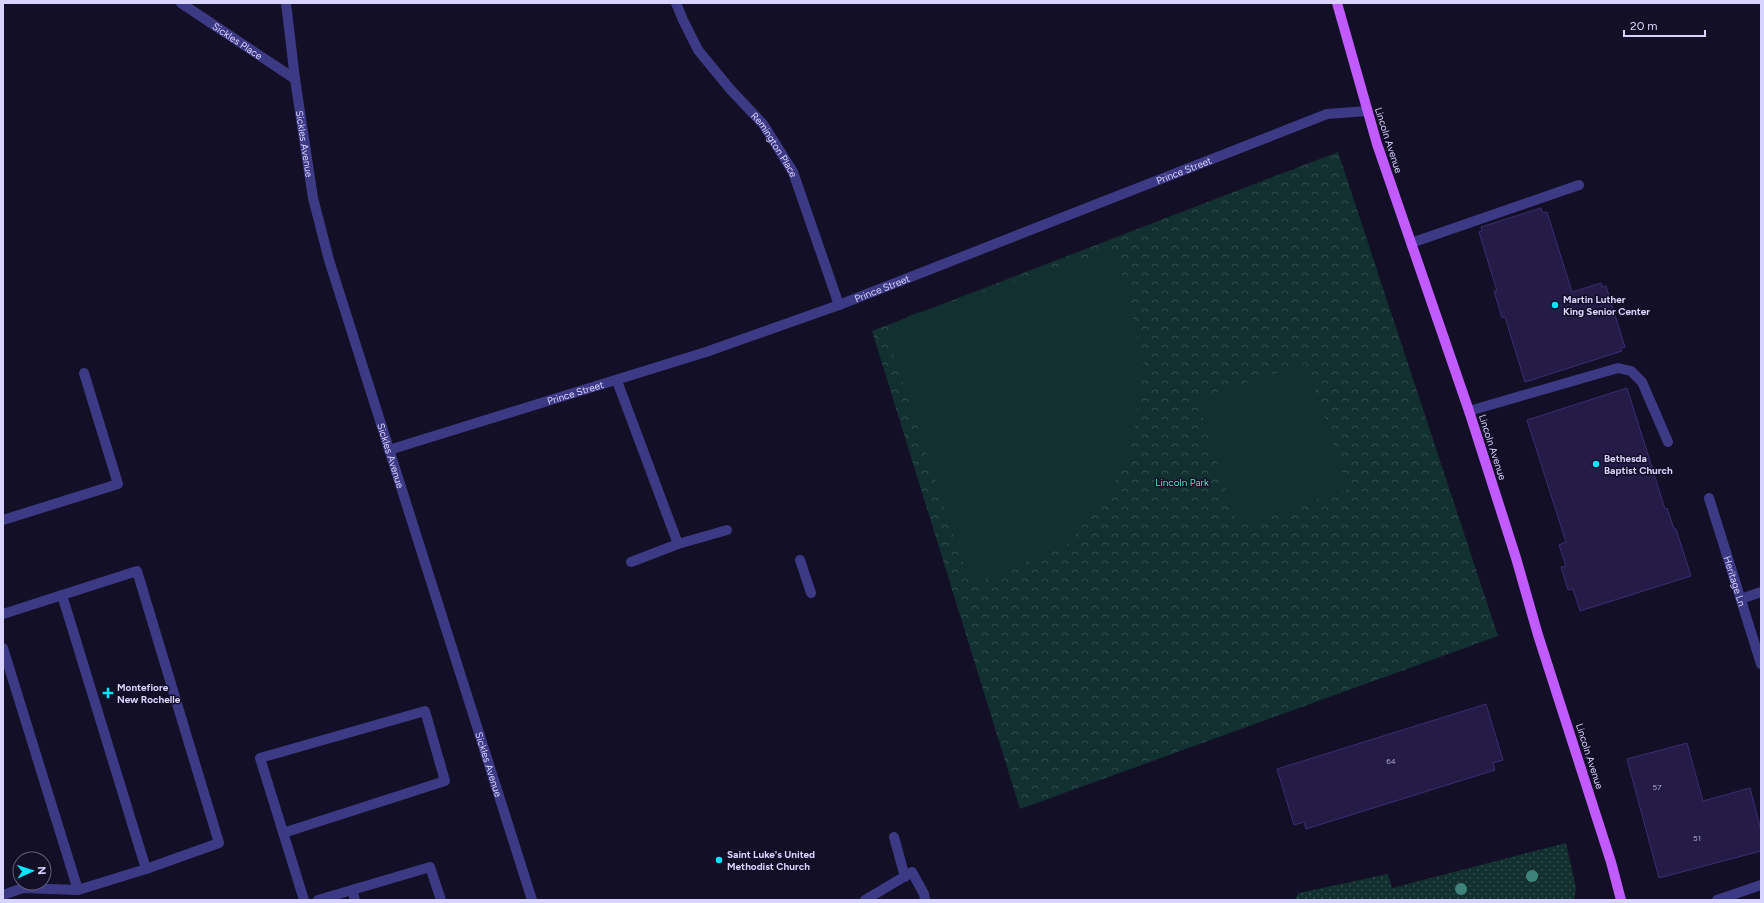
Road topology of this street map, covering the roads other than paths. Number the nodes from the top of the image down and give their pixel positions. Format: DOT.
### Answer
graph roads {
  1 [pos="181,3"];
  2 [pos="286,3"];
  3 [pos="676,3"];
  4 [pos="1337,3"];
  5 [pos="295,79"];
  6 [pos="1367,111"];
  7 [pos="1578,185"];
  8 [pos="1411,242"];
  9 [pos="839,305"];
  10 [pos="84,373"];
  11 [pos="617,381"];
  12 [pos="1468,412"];
  13 [pos="1668,442"];
  14 [pos="389,450"];
  15 [pos="1709,498"];
  16 [pos="3,520"];
  17 [pos="727,530"];
  18 [pos="678,544"];
  19 [pos="800,560"];
  20 [pos="631,562"];
  21 [pos="1761,592"];
  22 [pos="811,593"];
  23 [pos="62,595"];
  24 [pos="1741,599"];
  25 [pos="3,614"];
  26 [pos="3,648"];
  27 [pos="1761,664"];
  28 [pos="283,833"];
  29 [pos="894,837"];
  30 [pos="146,869"];
  31 [pos="909,875"];
  32 [pos="1761,885"];
  33 [pos="78,890"];
  34 [pos="352,890"];
  35 [pos="3,895"];
  36 [pos="304,900"];
  37 [pos="318,900"];
  38 [pos="355,900"];
  39 [pos="441,900"];
  40 [pos="532,900"];
  41 [pos="865,900"];
  42 [pos="925,900"];
  43 [pos="1621,900"];
  44 [pos="1717,900"];
  1 -- 5 [label="street, Sickles Place"];
  2 -- 5 [label="street, Sickles Avenue"];
  3 -- 9 [label="street, Remington Place"];
  4 -- 6 [label="main road, Lincoln Avenue"];
  5 -- 14 [label="street, Sickles Avenue"];
  6 -- 8 [label="main road, Lincoln Avenue"];
  6 -- 9 [label="street, Prince Street"];
  7 -- 8 [label="street"];
  8 -- 12 [label="main road, Lincoln Avenue"];
  9 -- 11 [label="street, Prince Street"];
  10 -- 16 [label="street"];
  11 -- 14 [label="street, Prince Street"];
  11 -- 18 [label="street"];
  12 -- 13 [label="street"];
  12 -- 43 [label="main road, Lincoln Avenue"];
  14 -- 40 [label="street, Sickles Avenue"];
  15 -- 24 [label="street, Heritage Ln"];
  17 -- 18 [label="street"];
  18 -- 20 [label="street"];
  19 -- 22 [label="street"];
  21 -- 24 [label="street"];
  23 -- 25 [label="street"];
  23 -- 30 [label="street"];
  23 -- 30 [label="street"];
  24 -- 27 [label="street, Heritage Ln"];
  26 -- 33 [label="street"];
  28 -- 28 [label="street"];
  28 -- 36 [label="street"];
  29 -- 31 [label="street"];
  30 -- 33 [label="street"];
  31 -- 41 [label="street"];
  31 -- 42 [label="street"];
  32 -- 44 [label="street"];
  33 -- 35 [label="street"];
  34 -- 37 [label="street"];
  34 -- 38 [label="street"];
  34 -- 39 [label="street"];
}
